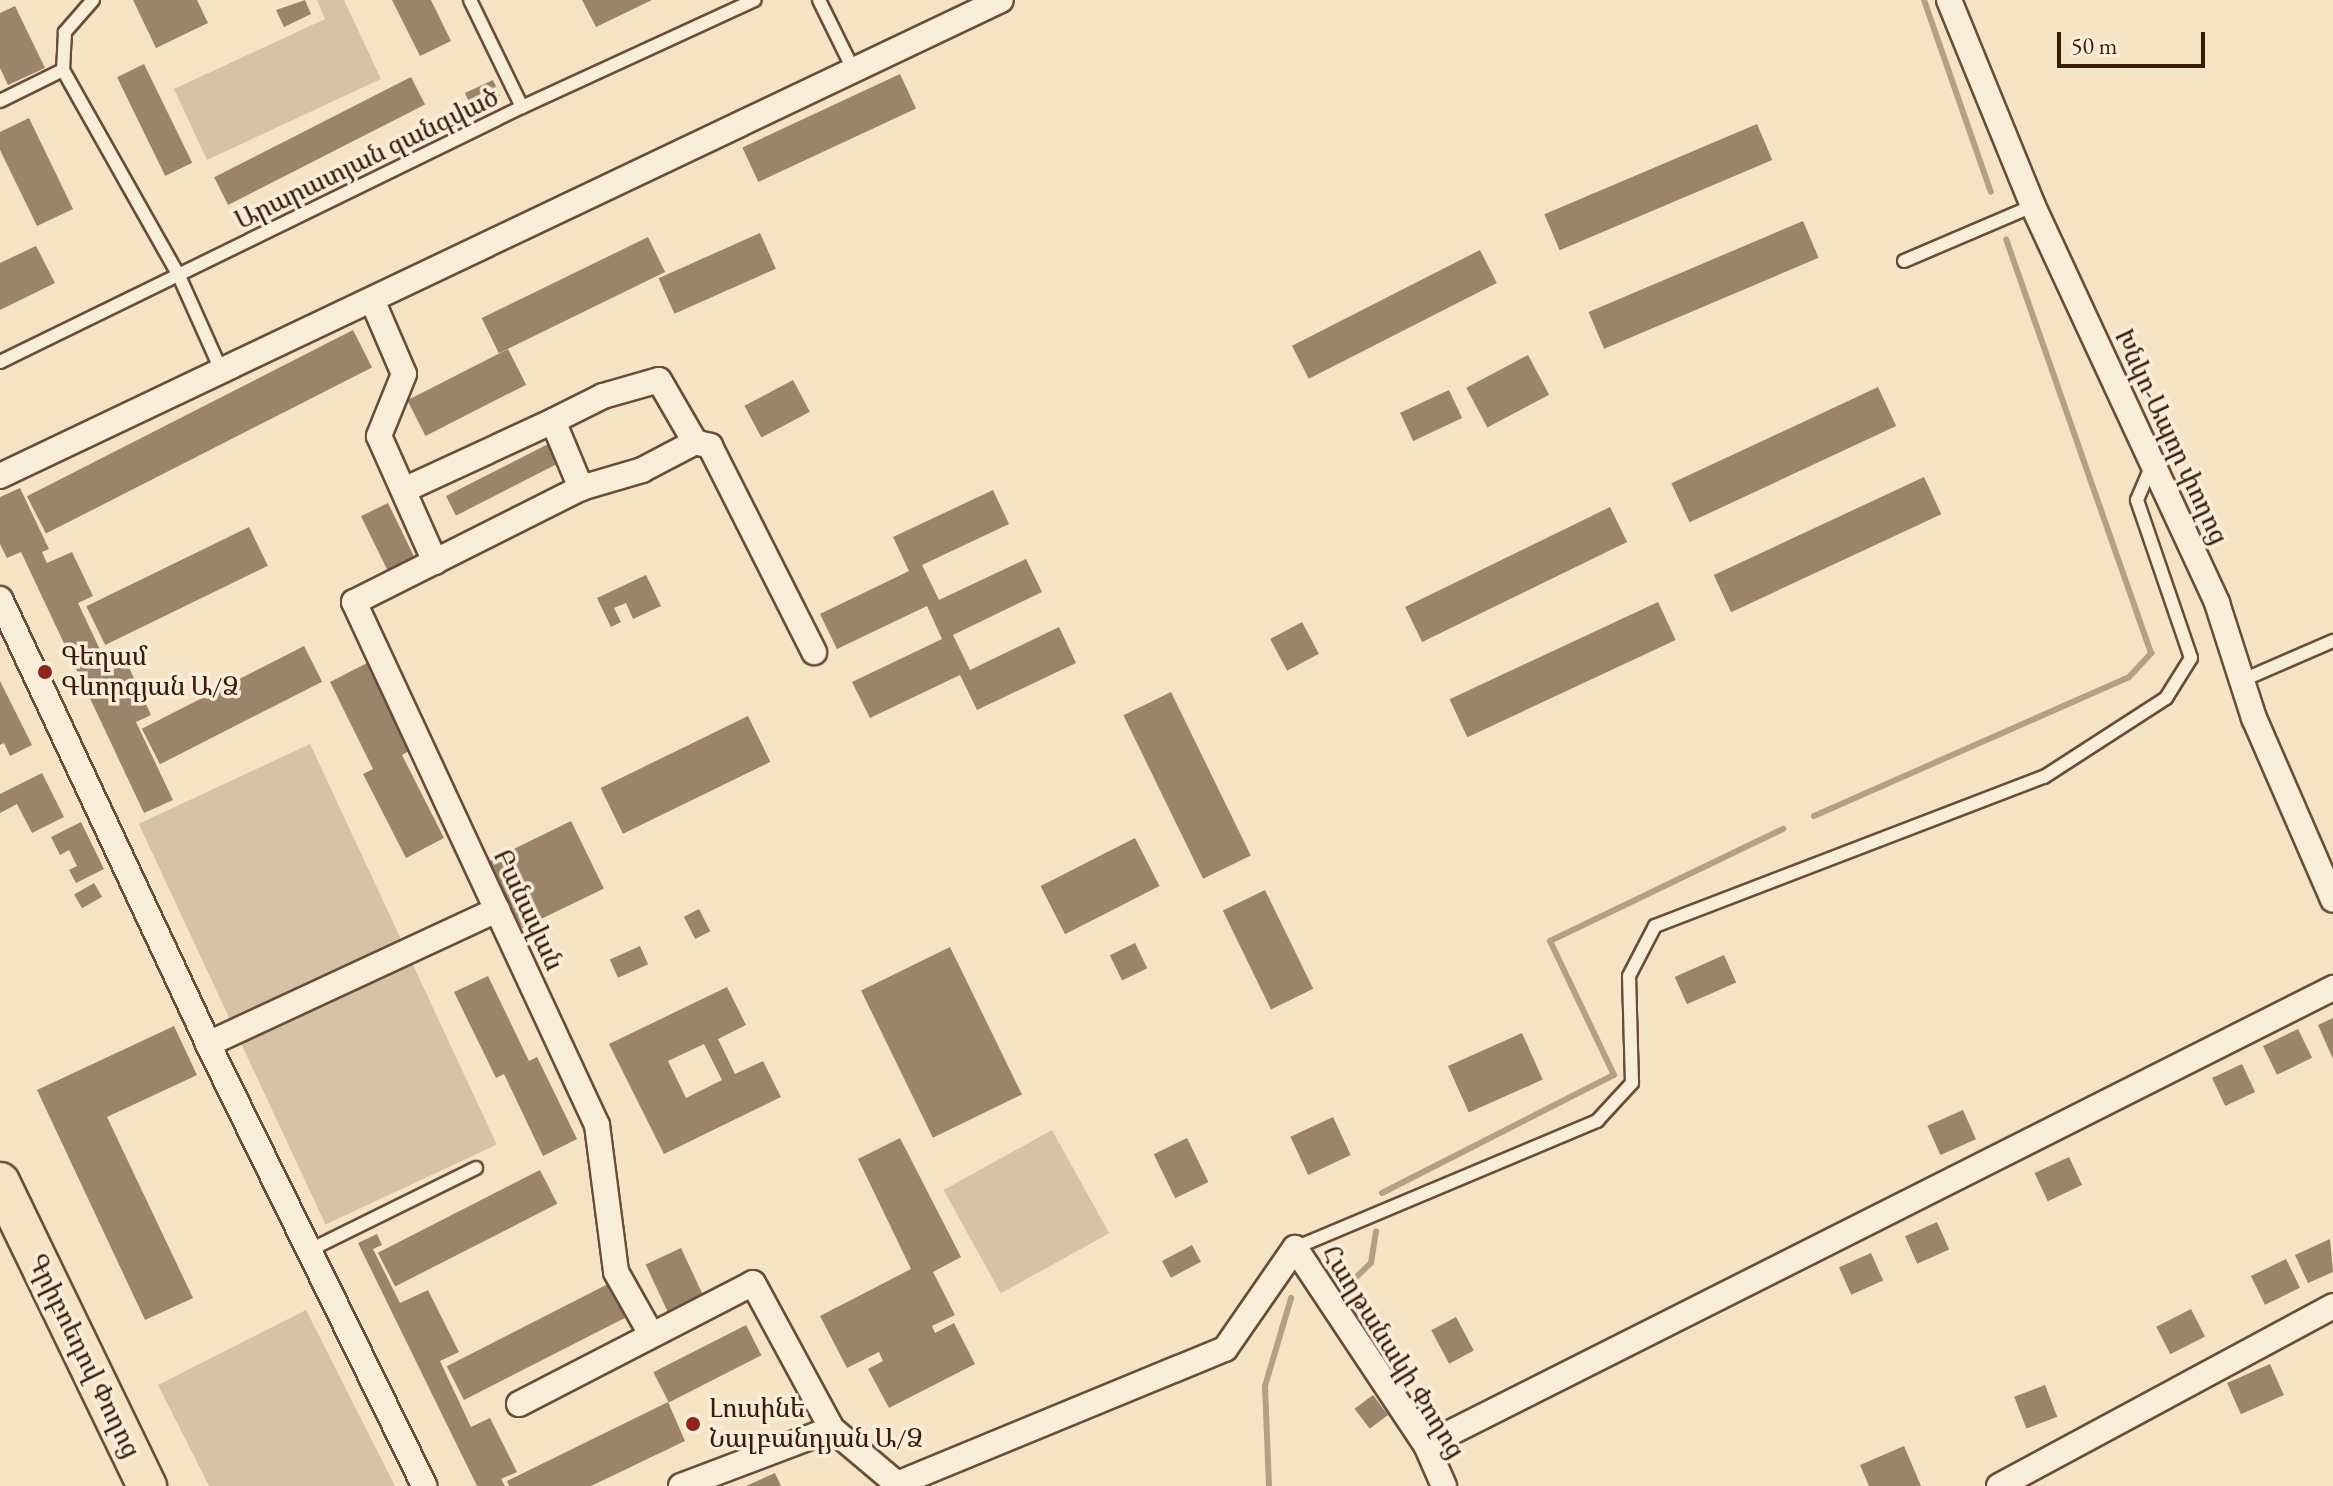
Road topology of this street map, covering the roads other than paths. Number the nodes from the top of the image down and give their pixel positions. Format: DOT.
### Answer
graph roads {
  1 [pos="93,0"];
  2 [pos="470,0"];
  3 [pos="755,0"];
  4 [pos="819,0"];
  5 [pos="1001,0"];
  6 [pos="1949,0"];
  7 [pos="63,70"];
  8 [pos="854,71"];
  9 [pos="0,101"];
  10 [pos="522,107"];
  11 [pos="2033,206"];
  12 [pos="1904,261"];
  13 [pos="179,276"];
  14 [pos="373,302"];
  15 [pos="0,362"];
  16 [pos="222,372"];
  17 [pos="553,421"];
  18 [pos="695,442"];
  19 [pos="2152,464"];
  20 [pos="0,476"];
  21 [pos="581,488"];
  22 [pos="404,490"];
  23 [pos="435,562"];
  24 [pos="3,611"];
  25 [pos="2333,641"];
  26 [pos="814,652"];
  27 [pos="2245,679"];
  28 [pos="2333,900"];
  29 [pos="497,910"];
  30 [pos="2333,988"];
  31 [pos="208,1044"];
  32 [pos="476,1168"];
  33 [pos="0,1182"];
  34 [pos="1295,1248"];
  35 [pos="312,1249"];
  36 [pos="2333,1306"];
  37 [pos="651,1334"];
  38 [pos="519,1404"];
  39 [pos="832,1429"];
  40 [pos="1426,1445"];
  41 [pos="147,1486"];
  42 [pos="425,1486"];
  43 [pos="681,1486"];
  44 [pos="1444,1486"];
  45 [pos="1999,1486"];
  1 -- 7 [label="lane"];
  2 -- 10 [label="lane"];
  3 -- 10 [label="lane, Արարատյան զանգված"];
  4 -- 8 [label="lane"];
  5 -- 8 [label="street"];
  6 -- 11 [label="street, Խնկո-Ապոր փողոց"];
  7 -- 9 [label="lane"];
  7 -- 13 [label="lane"];
  8 -- 14 [label="street"];
  10 -- 13 [label="lane, Արարատյան զանգված"];
  11 -- 12 [label="lane"];
  11 -- 19 [label="street, Խնկո-Ապոր փողոց"];
  13 -- 15 [label="lane, Արարատյան զանգված"];
  13 -- 16 [label="lane"];
  14 -- 16 [label="street"];
  14 -- 22 [label="street"];
  16 -- 20 [label="street"];
  17 -- 18 [label="street"];
  17 -- 21 [label="street"];
  17 -- 22 [label="street"];
  18 -- 21 [label="street"];
  18 -- 26 [label="street"];
  19 -- 27 [label="street, Խնկո-Ապոր փողոց"];
  19 -- 34 [label="lane"];
  21 -- 23 [label="street"];
  22 -- 23 [label="street"];
  23 -- 29 [label="street, Բանավան"];
  24 -- 31 [label="street"];
  25 -- 27 [label="lane"];
  27 -- 28 [label="street, Խնկո-Ապոր փողոց"];
  29 -- 31 [label="street"];
  29 -- 37 [label="street, Բանավան"];
  30 -- 40 [label="street"];
  31 -- 35 [label="street"];
  32 -- 35 [label="lane"];
  33 -- 41 [label="main road, Գրիբոեդով Փողոց"];
  34 -- 39 [label="street"];
  34 -- 40 [label="street, Հաղթանակի Փողոց"];
  35 -- 42 [label="street"];
  36 -- 45 [label="street"];
  37 -- 38 [label="street"];
  37 -- 39 [label="street"];
  39 -- 43 [label="street"];
  40 -- 44 [label="street, Հաղթանակի Փողոց"];
}
